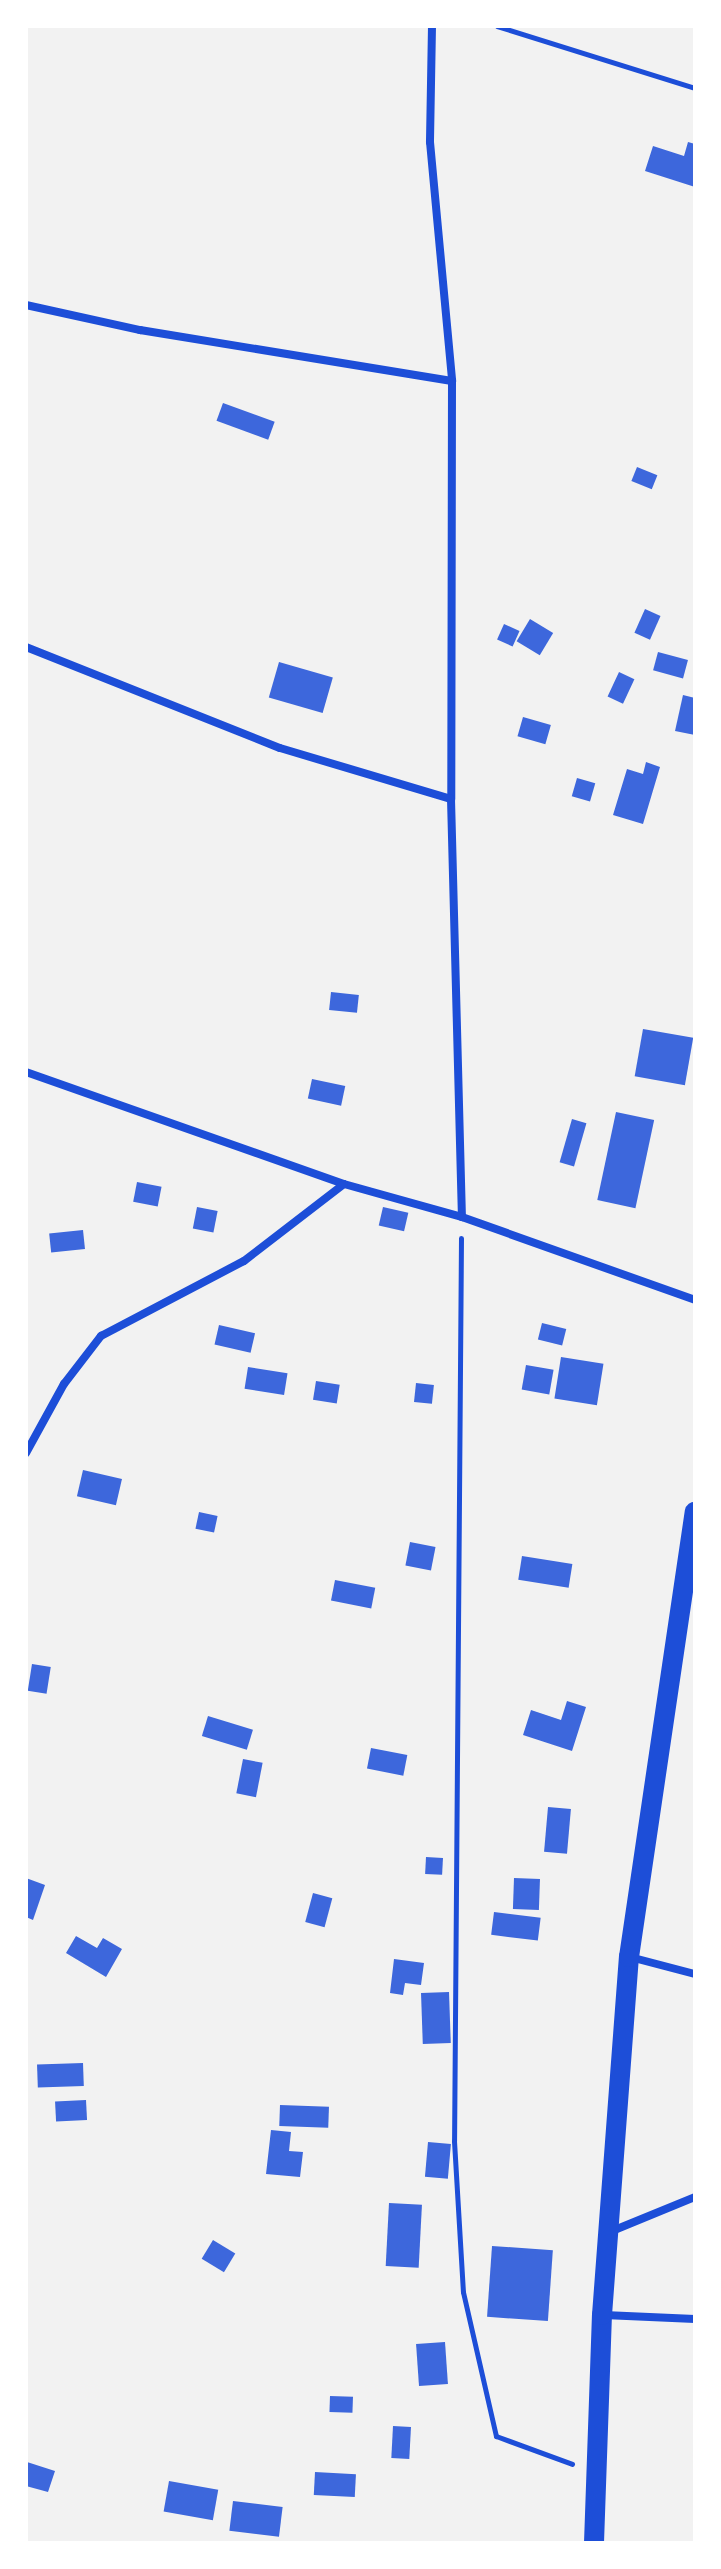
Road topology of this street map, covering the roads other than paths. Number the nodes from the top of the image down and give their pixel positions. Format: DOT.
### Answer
graph roads {
  1 [pos="432,26"];
  2 [pos="26,305"];
  3 [pos="452,381"];
  4 [pos="26,647"];
  5 [pos="451,799"];
  6 [pos="26,1072"];
  7 [pos="344,1184"];
  8 [pos="462,1217"];
  9 [pos="695,1300"];
  10 [pos="26,1453"];
  11 [pos="695,1512"];
  12 [pos="629,1957"];
  13 [pos="695,1974"];
  14 [pos="695,2197"];
  15 [pos="612,2231"];
  16 [pos="602,2315"];
  17 [pos="695,2319"];
  18 [pos="594,2543"];
  1 -- 3 [label="street"];
  2 -- 3 [label="street"];
  3 -- 5 [label="street"];
  4 -- 5 [label="street"];
  5 -- 8 [label="street"];
  6 -- 7 [label="street"];
  7 -- 8 [label="street"];
  7 -- 10 [label="street"];
  8 -- 9 [label="street"];
  11 -- 12 [label="main road"];
  12 -- 13 [label="street"];
  12 -- 15 [label="main road"];
  14 -- 15 [label="street"];
  15 -- 16 [label="main road"];
  16 -- 17 [label="street"];
  16 -- 18 [label="main road"];
}
